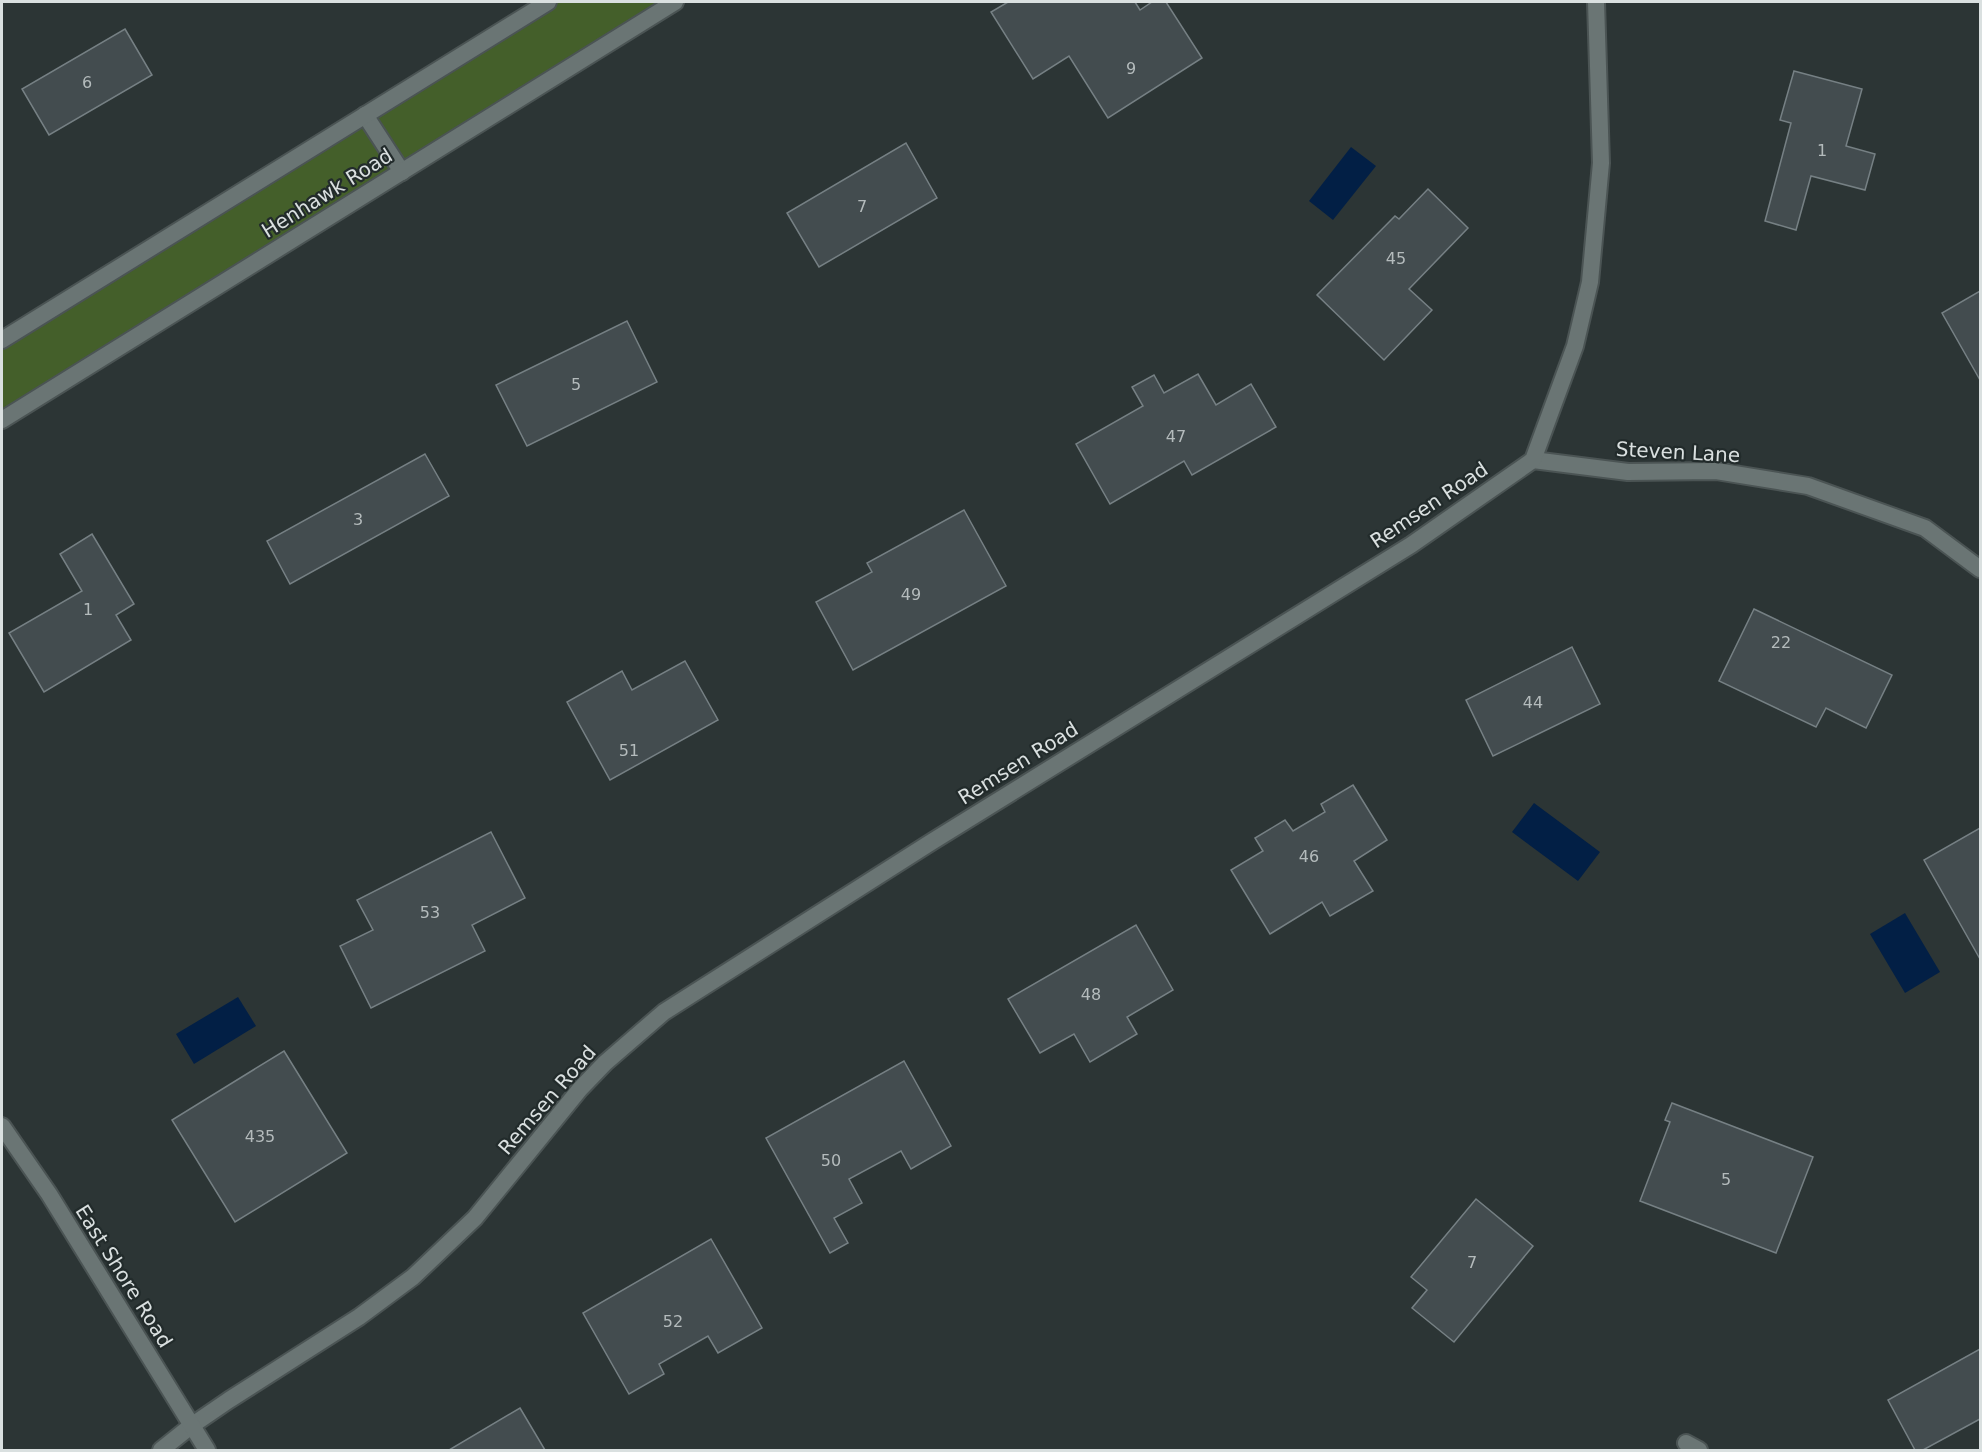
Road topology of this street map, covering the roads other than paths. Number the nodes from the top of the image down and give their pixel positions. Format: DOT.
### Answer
graph roads {
  1 [pos="548,2"];
  2 [pos="675,2"];
  3 [pos="1596,2"];
  4 [pos="365,115"];
  5 [pos="402,172"];
  6 [pos="2,340"];
  7 [pos="2,420"];
  8 [pos="1533,460"];
  9 [pos="1980,568"];
  10 [pos="2,1126"];
  11 [pos="191,1426"];
  12 [pos="161,1450"];
  13 [pos="207,1450"];
  1 -- 4 [label="street"];
  2 -- 5 [label="street, Henhawk Road"];
  3 -- 8 [label="street"];
  4 -- 5 [label="street"];
  4 -- 6 [label="street"];
  5 -- 7 [label="street, Henhawk Road"];
  8 -- 9 [label="street, Steven Lane"];
  8 -- 11 [label="street, Remsen Road"];
  10 -- 11 [label="street, East Shore Road"];
  11 -- 12 [label="street, Remsen Road"];
  11 -- 13 [label="street, East Shore Road"];
}
